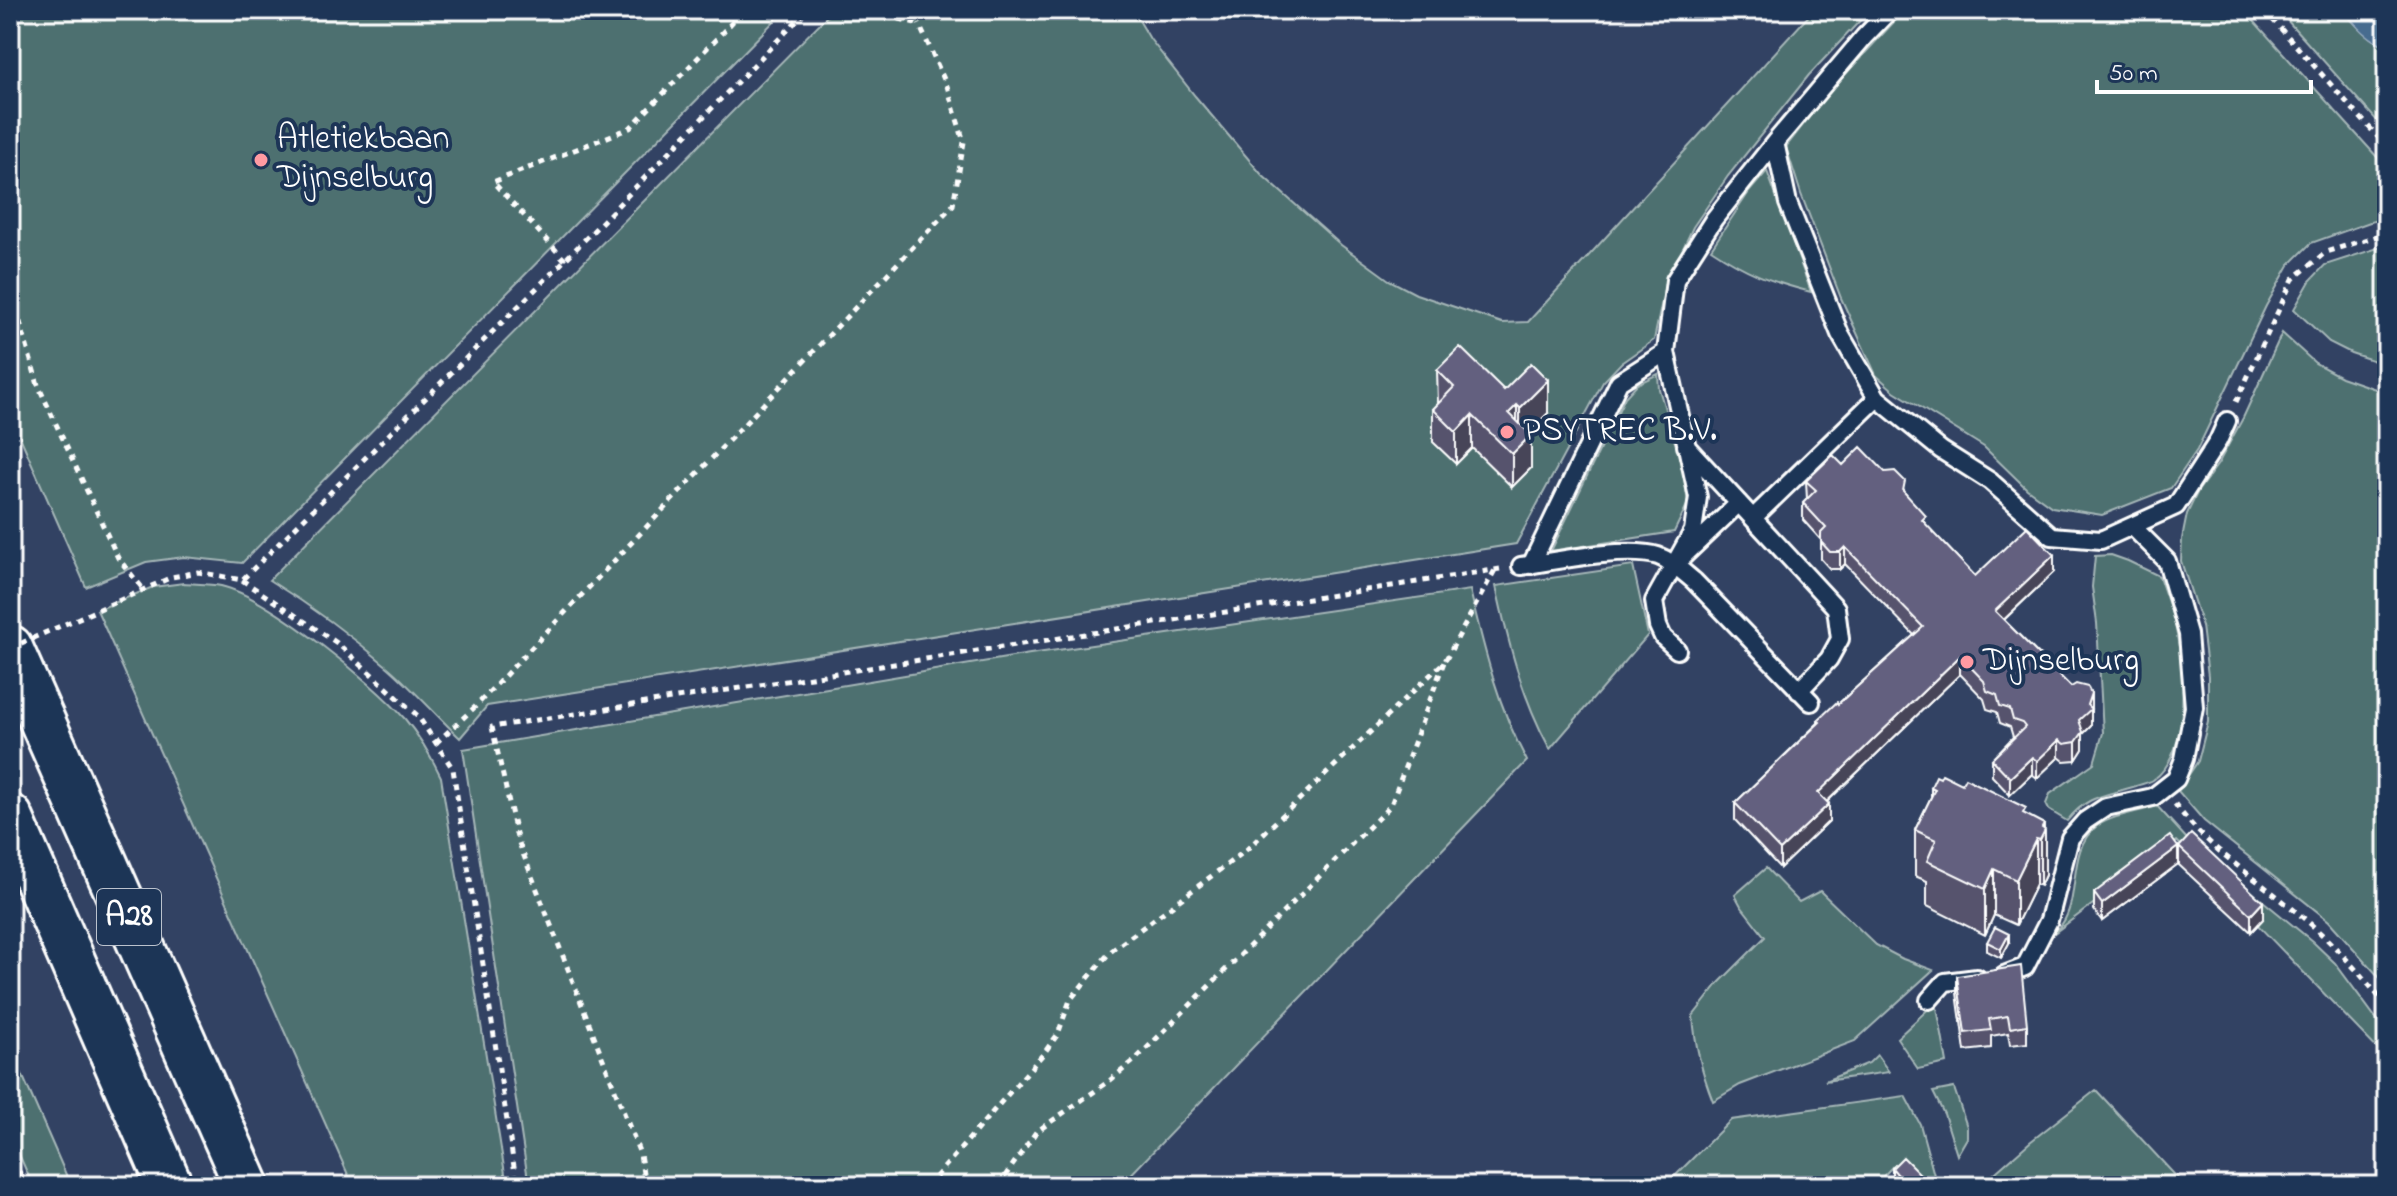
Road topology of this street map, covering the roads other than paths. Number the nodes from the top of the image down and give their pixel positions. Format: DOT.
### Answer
graph roads {
  1 [pos="1890,10"];
  2 [pos="1775,142"];
  3 [pos="1666,352"];
  4 [pos="1877,398"];
  5 [pos="2227,421"];
  6 [pos="1684,444"];
  7 [pos="1739,503"];
  8 [pos="1753,518"];
  9 [pos="2132,526"];
  10 [pos="1674,565"];
  11 [pos="10,648"];
  12 [pos="1677,650"];
  13 [pos="10,817"];
  14 [pos="1929,1000"];
  15 [pos="170,1186"];
  16 [pos="247,1186"];
  1 -- 2 [label="lane"];
  2 -- 3 [label="lane"];
  2 -- 4 [label="lane"];
  3 -- 6 [label="lane"];
  3 -- 10 [label="lane"];
  4 -- 8 [label="lane"];
  4 -- 9 [label="lane"];
  5 -- 9 [label="lane"];
  6 -- 7 [label="lane"];
  6 -- 10 [label="lane"];
  7 -- 8 [label="lane"];
  7 -- 10 [label="lane"];
  8 -- 10 [label="lane"];
  9 -- 14 [label="lane"];
  10 -- 12 [label="lane"];
  11 -- 16 [label="highway, A28"];
  13 -- 15 [label="highway, A28"];
}
